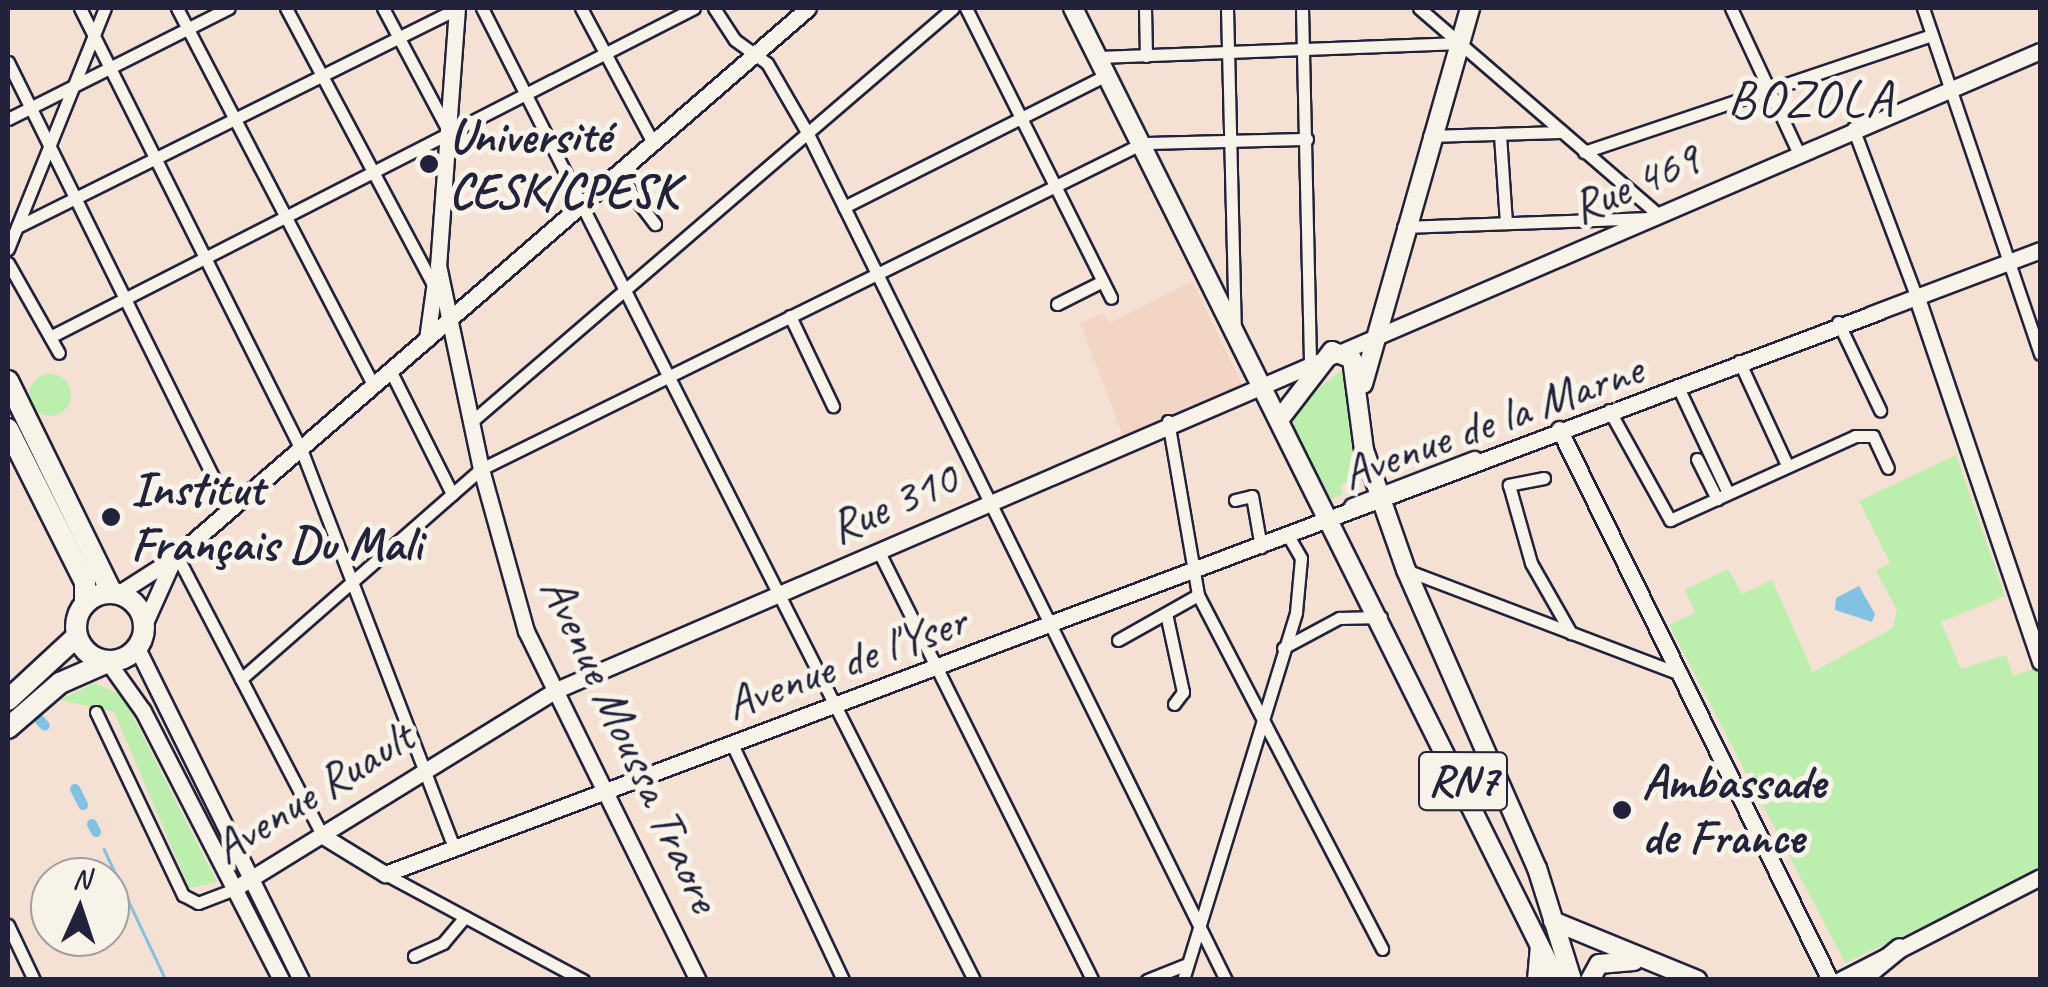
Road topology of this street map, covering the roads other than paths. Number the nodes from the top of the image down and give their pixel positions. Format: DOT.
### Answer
graph roads {
  1 [pos="80,8"];
  2 [pos="105,8"];
  3 [pos="177,8"];
  4 [pos="229,8"];
  5 [pos="286,8"];
  6 [pos="383,8"];
  7 [pos="458,8"];
  8 [pos="482,8"];
  9 [pos="581,8"];
  10 [pos="694,8"];
  11 [pos="714,8"];
  12 [pos="808,8"];
  13 [pos="954,8"];
  14 [pos="966,8"];
  15 [pos="1074,8"];
  16 [pos="1145,8"];
  17 [pos="1227,8"];
  18 [pos="1302,8"];
  19 [pos="1419,8"];
  20 [pos="1470,8"];
  21 [pos="1731,8"];
  22 [pos="1923,8"];
  23 [pos="187,29"];
  24 [pos="1932,35"];
  25 [pos="399,37"];
  26 [pos="94,40"];
  27 [pos="1461,43"];
  28 [pos="1304,50"];
  29 [pos="2040,51"];
  30 [pos="1228,52"];
  31 [pos="753,53"];
  32 [pos="604,55"];
  33 [pos="1146,56"];
  34 [pos="8,62"];
  35 [pos="1103,66"];
  36 [pos="110,68"];
  37 [pos="319,77"];
  38 [pos="79,83"];
  39 [pos="1949,88"];
  40 [pos="1770,90"];
  41 [pos="525,93"];
  42 [pos="30,108"];
  43 [pos="1023,117"];
  44 [pos="8,119"];
  45 [pos="234,119"];
  46 [pos="1853,128"];
  47 [pos="448,130"];
  48 [pos="1560,132"];
  49 [pos="808,134"];
  50 [pos="1500,134"];
  51 [pos="1428,136"];
  52 [pos="1307,140"];
  53 [pos="1230,141"];
  54 [pos="652,143"];
  55 [pos="1143,143"];
  56 [pos="49,148"];
  57 [pos="1584,152"];
  58 [pos="1798,152"];
  59 [pos="158,157"];
  60 [pos="366,170"];
  61 [pos="618,174"];
  62 [pos="1057,185"];
  63 [pos="75,198"];
  64 [pos="582,205"];
  65 [pos="844,207"];
  66 [pos="283,212"];
  67 [pos="1654,216"];
  68 [pos="1506,223"];
  69 [pos="656,224"];
  70 [pos="16,227"];
  71 [pos="1403,228"];
  72 [pos="8,249"];
  73 [pos="2040,250"];
  74 [pos="204,255"];
  75 [pos="2010,262"];
  76 [pos="8,263"];
  77 [pos="876,274"];
  78 [pos="1103,282"];
  79 [pos="622,291"];
  80 [pos="438,293"];
  81 [pos="124,297"];
  82 [pos="1110,298"];
  83 [pos="1917,298"];
  84 [pos="1056,304"];
  85 [pos="790,316"];
  86 [pos="448,320"];
  87 [pos="1840,326"];
  88 [pos="1235,328"];
  89 [pos="50,337"];
  90 [pos="427,338"];
  91 [pos="1372,338"];
  92 [pos="1332,352"];
  93 [pos="59,353"];
  94 [pos="2040,354"];
  95 [pos="1310,360"];
  96 [pos="1740,365"];
  97 [pos="390,370"];
  98 [pos="666,378"];
  99 [pos="8,381"];
  100 [pos="1262,381"];
  101 [pos="373,385"];
  102 [pos="1679,389"];
  103 [pos="1360,399"];
  104 [pos="833,406"];
  105 [pos="1880,410"];
  106 [pos="1612,415"];
  107 [pos="1282,416"];
  108 [pos="1168,421"];
  109 [pos="471,422"];
  110 [pos="8,431"];
  111 [pos="1561,433"];
  112 [pos="300,449"];
  113 [pos="1697,459"];
  114 [pos="1787,465"];
  115 [pos="1888,468"];
  116 [pos="481,469"];
  117 [pos="1544,478"];
  118 [pos="452,494"];
  119 [pos="1380,496"];
  120 [pos="1722,496"];
  121 [pos="1235,500"];
  122 [pos="988,502"];
  123 [pos="229,510"];
  124 [pos="1333,520"];
  125 [pos="1289,536"];
  126 [pos="1261,547"];
  127 [pos="878,550"];
  128 [pos="175,557"];
  129 [pos="1406,570"];
  130 [pos="1192,574"];
  131 [pos="352,582"];
  132 [pos="116,593"];
  133 [pos="777,594"];
  134 [pos="1198,595"];
  135 [pos="86,602"];
  136 [pos="1167,618"];
  137 [pos="1382,618"];
  138 [pos="144,625"];
  139 [pos="1051,626"];
  140 [pos="1571,633"];
  141 [pos="76,637"];
  142 [pos="1118,640"];
  143 [pos="137,648"];
  144 [pos="1284,648"];
  145 [pos="108,662"];
  146 [pos="2040,662"];
  147 [pos="932,670"];
  148 [pos="1686,677"];
  149 [pos="240,678"];
  150 [pos="41,684"];
  151 [pos="554,691"];
  152 [pos="1174,704"];
  153 [pos="836,706"];
  154 [pos="96,712"];
  155 [pos="1261,713"];
  156 [pos="11,715"];
  157 [pos="732,744"];
  158 [pos="426,766"];
  159 [pos="606,790"];
  160 [pos="323,836"];
  161 [pos="454,847"];
  162 [pos="1529,850"];
  163 [pos="1503,863"];
  164 [pos="385,874"];
  165 [pos="2040,877"];
  166 [pos="249,880"];
  167 [pos="234,889"];
  168 [pos="466,917"];
  169 [pos="1553,921"];
  170 [pos="8,925"];
  171 [pos="1201,929"];
  172 [pos="1540,946"];
  173 [pos="1900,948"];
  174 [pos="1382,949"];
  175 [pos="414,956"];
  176 [pos="1187,964"];
  177 [pos="34,980"];
  178 [pos="280,980"];
  179 [pos="301,980"];
  180 [pos="582,980"];
  181 [pos="698,980"];
  182 [pos="843,980"];
  183 [pos="974,980"];
  184 [pos="1092,980"];
  185 [pos="1146,980"];
  186 [pos="1182,980"];
  187 [pos="1226,980"];
  188 [pos="1537,980"];
  189 [pos="1557,980"];
  190 [pos="1572,980"];
  191 [pos="1590,980"];
  192 [pos="1682,980"];
  193 [pos="1697,980"];
  194 [pos="1830,980"];
  195 [pos="1840,980"];
  196 [pos="1861,980"];
  1 -- 26 [label="street"];
  2 -- 26 [label="street"];
  3 -- 23 [label="street"];
  4 -- 23 [label="street"];
  5 -- 37 [label="street"];
  6 -- 25 [label="street"];
  7 -- 25 [label="street"];
  7 -- 47 [label="street"];
  8 -- 41 [label="street"];
  9 -- 32 [label="street"];
  10 -- 32 [label="street"];
  11 -- 31 [label="street"];
  12 -- 31 [label="street"];
  13 -- 49 [label="street"];
  14 -- 43 [label="street"];
  15 -- 35 [label="main road, RN7"];
  16 -- 33 [label="street"];
  17 -- 30 [label="street"];
  18 -- 28 [label="street"];
  19 -- 27 [label="street"];
  20 -- 27 [label="main road"];
  21 -- 40 [label="street"];
  22 -- 24 [label="street"];
  23 -- 36 [label="street"];
  23 -- 45 [label="street"];
  24 -- 39 [label="street"];
  24 -- 40 [label="street"];
  25 -- 37 [label="street"];
  25 -- 47 [label="street"];
  26 -- 36 [label="street"];
  26 -- 38 [label="street"];
  27 -- 28 [label="street"];
  27 -- 48 [label="street"];
  27 -- 51 [label="main road"];
  28 -- 30 [label="street"];
  28 -- 52 [label="street"];
  29 -- 39 [label="street, Rue 469"];
  30 -- 33 [label="street"];
  30 -- 53 [label="street"];
  31 -- 49 [label="street"];
  31 -- 54 [label="street"];
  32 -- 41 [label="street"];
  32 -- 54 [label="street"];
  33 -- 35 [label="street"];
  34 -- 42 [label="street"];
  35 -- 43 [label="street"];
  35 -- 55 [label="main road, RN7"];
  36 -- 38 [label="street"];
  36 -- 59 [label="street"];
  37 -- 45 [label="street"];
  37 -- 60 [label="street"];
  38 -- 42 [label="street"];
  38 -- 56 [label="street"];
  39 -- 46 [label="street, Rue 469"];
  39 -- 75 [label="street"];
  40 -- 57 [label="street"];
  40 -- 58 [label="street"];
  41 -- 47 [label="street"];
  41 -- 64 [label="street"];
  42 -- 44 [label="street"];
  42 -- 56 [label="street"];
  43 -- 62 [label="street"];
  43 -- 65 [label="street"];
  45 -- 59 [label="street"];
  45 -- 66 [label="street"];
  46 -- 58 [label="street, Rue 469"];
  46 -- 83 [label="street"];
  47 -- 60 [label="street"];
  47 -- 80 [label="street"];
  48 -- 50 [label="street"];
  48 -- 57 [label="street"];
  49 -- 65 [label="street"];
  49 -- 79 [label="street"];
  50 -- 51 [label="street"];
  50 -- 68 [label="street"];
  51 -- 71 [label="main road"];
  52 -- 53 [label="street"];
  52 -- 95 [label="street"];
  53 -- 55 [label="street"];
  53 -- 88 [label="street"];
  54 -- 61 [label="street"];
  55 -- 62 [label="street"];
  55 -- 88 [label="main road, RN7"];
  56 -- 63 [label="street"];
  56 -- 70 [label="street"];
  57 -- 67 [label="street"];
  58 -- 67 [label="street, Rue 469"];
  59 -- 63 [label="street"];
  59 -- 74 [label="street"];
  60 -- 66 [label="street"];
  60 -- 80 [label="street"];
  61 -- 64 [label="street"];
  61 -- 69 [label="street"];
  62 -- 77 [label="street"];
  62 -- 78 [label="street"];
  63 -- 70 [label="street"];
  63 -- 81 [label="street"];
  64 -- 79 [label="street"];
  64 -- 86 [label="street"];
  65 -- 77 [label="street"];
  66 -- 74 [label="street"];
  66 -- 101 [label="street"];
  67 -- 68 [label="street"];
  67 -- 91 [label="street, Rue 469"];
  68 -- 71 [label="street"];
  70 -- 72 [label="street"];
  71 -- 91 [label="main road"];
  73 -- 75 [label="street, Avenue de la Marne"];
  74 -- 81 [label="street"];
  74 -- 112 [label="street"];
  75 -- 83 [label="street, Avenue de la Marne"];
  75 -- 94 [label="street"];
  76 -- 89 [label="street"];
  77 -- 85 [label="street"];
  77 -- 122 [label="street"];
  78 -- 82 [label="street"];
  78 -- 84 [label="street"];
  79 -- 98 [label="street"];
  79 -- 109 [label="street"];
  80 -- 86 [label="street, Avenue Moussa Traore"];
  80 -- 90 [label="street"];
  81 -- 89 [label="street"];
  81 -- 123 [label="street"];
  83 -- 87 [label="street, Avenue de la Marne"];
  83 -- 146 [label="street"];
  85 -- 98 [label="street"];
  85 -- 104 [label="street"];
  86 -- 90 [label="street"];
  86 -- 109 [label="street, Avenue Moussa Traore"];
  87 -- 96 [label="street, Avenue de la Marne"];
  87 -- 105 [label="street"];
  88 -- 100 [label="main road, RN7"];
  89 -- 93 [label="street"];
  90 -- 97 [label="street"];
  91 -- 92 [label="street, Rue 469"];
  91 -- 103 [label="main road"];
  92 -- 95 [label="street, Rue 469"];
  92 -- 103 [label="main road"];
  92 -- 107 [label="main road"];
  95 -- 100 [label="street, Rue 310"];
  96 -- 102 [label="street, Avenue de la Marne"];
  96 -- 114 [label="street"];
  97 -- 101 [label="street"];
  97 -- 118 [label="street"];
  98 -- 116 [label="street"];
  98 -- 133 [label="street"];
  99 -- 132 [label="highway"];
  100 -- 107 [label="main road, RN7"];
  100 -- 108 [label="street, Rue 310"];
  101 -- 112 [label="street"];
  102 -- 106 [label="street, Avenue de la Marne"];
  102 -- 120 [label="street"];
  103 -- 119 [label="main road"];
  106 -- 111 [label="street, Avenue de la Marne"];
  106 -- 120 [label="street"];
  107 -- 124 [label="main road, RN7"];
  108 -- 122 [label="street, Rue 310"];
  108 -- 130 [label="street"];
  109 -- 116 [label="street, Avenue Moussa Traore"];
  110 -- 135 [label="highway"];
  111 -- 119 [label="street, Avenue de la Marne"];
  111 -- 148 [label="street"];
  112 -- 123 [label="street"];
  112 -- 131 [label="street"];
  113 -- 120 [label="street"];
  114 -- 115 [label="street"];
  114 -- 120 [label="street"];
  116 -- 118 [label="street"];
  116 -- 151 [label="street, Avenue Moussa Traore"];
  117 -- 140 [label="street"];
  118 -- 131 [label="street"];
  119 -- 124 [label="street, Avenue de la Marne"];
  119 -- 129 [label="main road"];
  121 -- 126 [label="street"];
  122 -- 127 [label="street, Rue 310"];
  122 -- 139 [label="street"];
  123 -- 128 [label="street"];
  124 -- 125 [label="street, Avenue de l'Yser"];
  124 -- 137 [label="main road, RN7"];
  125 -- 126 [label="street, Avenue de l'Yser"];
  125 -- 144 [label="street"];
  126 -- 130 [label="street, Avenue de l'Yser"];
  127 -- 133 [label="street, Rue 310"];
  127 -- 147 [label="street"];
  128 -- 132 [label="street"];
  128 -- 138 [label="street"];
  128 -- 149 [label="street"];
  129 -- 140 [label="street"];
  129 -- 162 [label="main road"];
  130 -- 134 [label="street"];
  130 -- 139 [label="street, Avenue de l'Yser"];
  131 -- 149 [label="street"];
  131 -- 158 [label="street"];
  132 -- 135 [label="highway"];
  132 -- 138 [label="highway"];
  133 -- 151 [label="street, Rue 310"];
  133 -- 153 [label="street"];
  134 -- 136 [label="street"];
  134 -- 155 [label="street"];
  135 -- 141 [label="highway"];
  136 -- 142 [label="street"];
  136 -- 152 [label="street"];
  137 -- 144 [label="street"];
  137 -- 163 [label="main road, RN7"];
  138 -- 143 [label="highway"];
  139 -- 147 [label="street, Avenue de l'Yser"];
  139 -- 171 [label="street"];
  140 -- 148 [label="street"];
  141 -- 145 [label="highway"];
  141 -- 150 [label="highway"];
  143 -- 145 [label="highway"];
  143 -- 166 [label="street"];
  144 -- 155 [label="street"];
  145 -- 150 [label="highway"];
  145 -- 167 [label="street"];
  147 -- 153 [label="street, Avenue de l'Yser"];
  147 -- 184 [label="street"];
  148 -- 194 [label="street"];
  149 -- 160 [label="street"];
  150 -- 156 [label="highway"];
  151 -- 158 [label="street, Avenue Ruault"];
  151 -- 159 [label="street, Avenue Moussa Traore"];
  153 -- 157 [label="street, Avenue de l'Yser"];
  153 -- 183 [label="street"];
  154 -- 167 [label="street, Avenue Ruault"];
  155 -- 171 [label="street"];
  155 -- 174 [label="street"];
  157 -- 159 [label="street, Avenue de l'Yser"];
  157 -- 182 [label="street"];
  158 -- 160 [label="street, Avenue Ruault"];
  158 -- 161 [label="street"];
  159 -- 161 [label="street, Avenue de l'Yser"];
  159 -- 181 [label="street, Avenue Moussa Traore"];
  160 -- 164 [label="street"];
  160 -- 166 [label="street, Avenue Ruault"];
  161 -- 164 [label="street, Avenue de l'Yser"];
  162 -- 163 [label="main road"];
  162 -- 169 [label="main road"];
  163 -- 172 [label="main road, RN7"];
  164 -- 168 [label="street"];
  165 -- 173 [label="street"];
  166 -- 167 [label="street, Avenue Ruault"];
  166 -- 179 [label="street"];
  167 -- 178 [label="street"];
  168 -- 175 [label="street"];
  168 -- 180 [label="street"];
  169 -- 190 [label="main road"];
  169 -- 193 [label="main road"];
  170 -- 177 [label="street"];
  171 -- 176 [label="street"];
  171 -- 187 [label="street"];
  172 -- 188 [label="main road"];
  172 -- 189 [label="main road, RN7"];
  173 -- 195 [label="street"];
  173 -- 196 [label="main road"];
  176 -- 185 [label="street"];
  176 -- 186 [label="street"];
  191 -- 192 [label="main road"];
}
